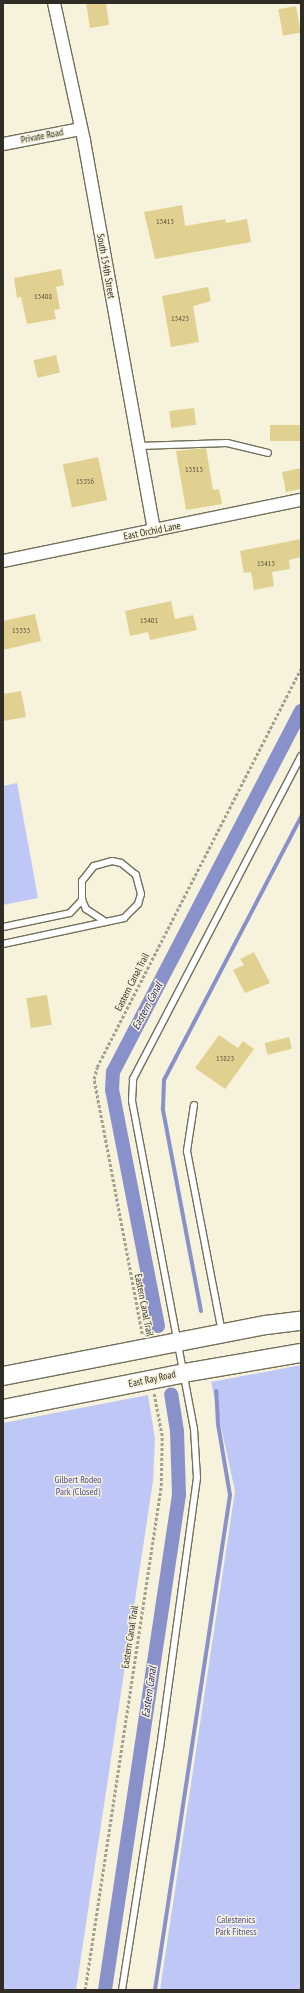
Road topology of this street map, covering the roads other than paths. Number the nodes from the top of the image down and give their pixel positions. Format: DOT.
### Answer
graph roads {
  1 [pos="54,3"];
  2 [pos="81,129"];
  3 [pos="3,144"];
  4 [pos="139,446"];
  5 [pos="268,453"];
  6 [pos="301,500"];
  7 [pos="154,531"];
  8 [pos="3,561"];
  9 [pos="301,756"];
  10 [pos="82,900"];
  11 [pos="103,920"];
  12 [pos="3,927"];
  13 [pos="3,944"];
  14 [pos="194,1105"];
  15 [pos="301,1321"];
  16 [pos="222,1333"];
  17 [pos="179,1342"];
  18 [pos="301,1353"];
  19 [pos="184,1373"];
  20 [pos="3,1376"];
  21 [pos="3,1409"];
  22 [pos="122,1990"];
  1 -- 2 [label="street, South 154th Street"];
  2 -- 3 [label="street, Private Road"];
  2 -- 4 [label="street, South 154th Street"];
  4 -- 5 [label="lane"];
  4 -- 7 [label="street, South 154th Street"];
  6 -- 7 [label="street, East Orchid Lane"];
  7 -- 8 [label="street, East Orchid Lane"];
  9 -- 17 [label="lane"];
  10 -- 11 [label="lane"];
  10 -- 11 [label="lane"];
  10 -- 12 [label="lane"];
  11 -- 13 [label="lane"];
  14 -- 16 [label="lane"];
  15 -- 16 [label="main road"];
  16 -- 17 [label="main road"];
  17 -- 19 [label="lane"];
  17 -- 20 [label="main road"];
  18 -- 19 [label="main road, East Ray Road"];
  19 -- 21 [label="main road, East Ray Road"];
  19 -- 22 [label="lane"];
}
